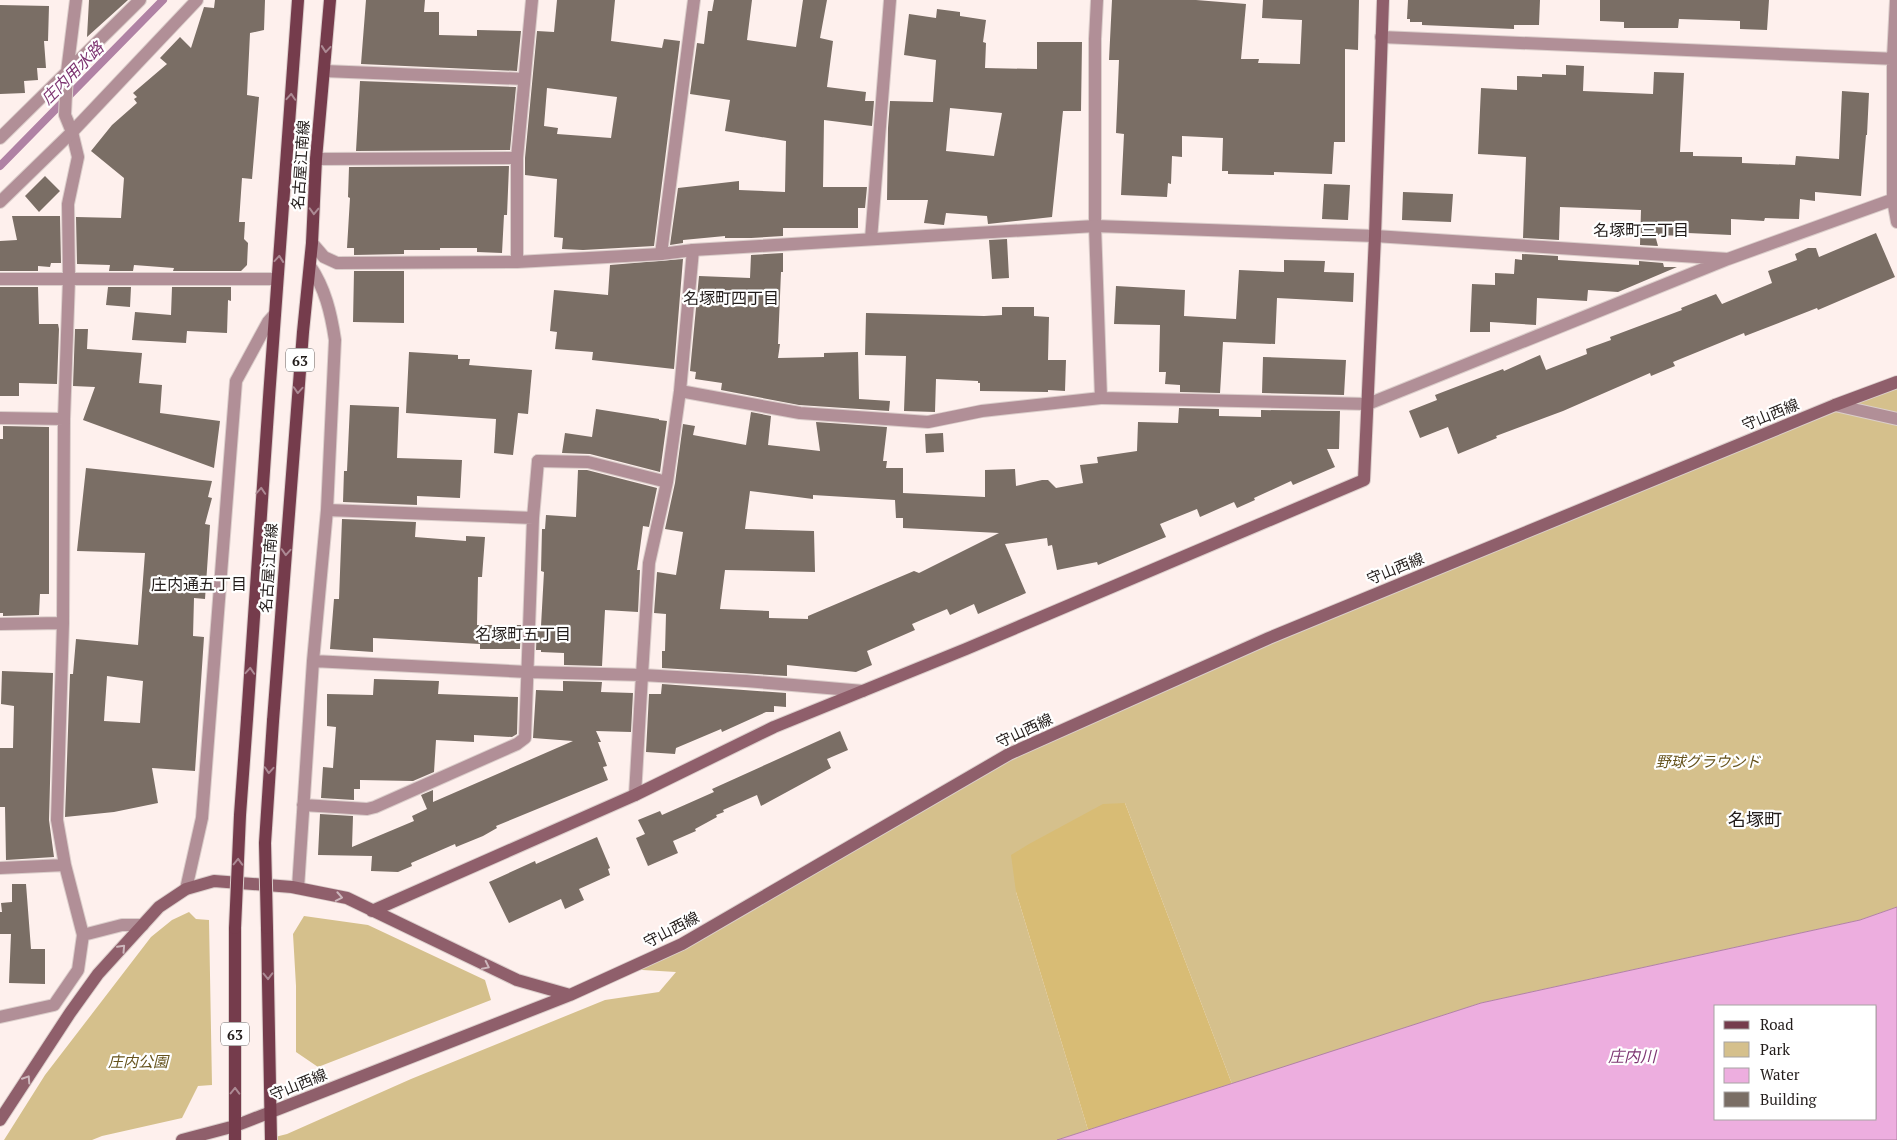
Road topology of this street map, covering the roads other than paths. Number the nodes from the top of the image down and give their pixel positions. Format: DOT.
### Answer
graph roads {
  1 [pos="76,0"];
  2 [pos="140,0"];
  3 [pos="198,0"];
  4 [pos="298,0"];
  5 [pos="330,0"];
  6 [pos="532,0"];
  7 [pos="694,0"];
  8 [pos="890,0"];
  9 [pos="1098,0"];
  10 [pos="1383,0"];
  11 [pos="1896,0"];
  12 [pos="1381,37"];
  13 [pos="1895,58"];
  14 [pos="324,71"];
  15 [pos="67,77"];
  16 [pos="524,79"];
  17 [pos="72,132"];
  18 [pos="0,138"];
  19 [pos="316,158"];
  20 [pos="517,158"];
  21 [pos="1895,199"];
  22 [pos="0,202"];
  23 [pos="1897,222"];
  24 [pos="1095,226"];
  25 [pos="1375,236"];
  26 [pos="871,239"];
  27 [pos="312,243"];
  28 [pos="693,250"];
  29 [pos="661,254"];
  30 [pos="1728,259"];
  31 [pos="517,262"];
  32 [pos="310,266"];
  33 [pos="0,279"];
  34 [pos="68,279"];
  35 [pos="277,279"];
  36 [pos="275,314"];
  37 [pos="1897,382"];
  38 [pos="680,391"];
  39 [pos="1101,398"];
  40 [pos="1368,404"];
  41 [pos="1835,405"];
  42 [pos="0,418"];
  43 [pos="64,419"];
  44 [pos="1897,419"];
  45 [pos="667,482"];
  46 [pos="327,510"];
  47 [pos="533,518"];
  48 [pos="0,624"];
  49 [pos="62,624"];
  50 [pos="313,661"];
  51 [pos="528,672"];
  52 [pos="642,675"];
  53 [pos="863,691"];
  54 [pos="634,795"];
  55 [pos="303,805"];
  56 [pos="65,865"];
  57 [pos="0,868"];
  58 [pos="298,888"];
  59 [pos="186,889"];
  60 [pos="372,911"];
  61 [pos="143,925"];
  62 [pos="82,935"];
  63 [pos="570,995"];
  64 [pos="0,1017"];
  65 [pos="270,1112"];
  66 [pos="0,1120"];
  67 [pos="234,1126"];
  68 [pos="271,1139"];
  69 [pos="182,1140"];
  70 [pos="235,1140"];
  1 -- 15 [label="street"];
  2 -- 15 [label="street"];
  3 -- 17 [label="street"];
  35 -- 4 [label="main road, 名古屋江南線 / 63, one-way"];
  5 -- 14 [label="main road, 名古屋江南線 / 63, one-way"];
  6 -- 16 [label="street"];
  7 -- 29 [label="street"];
  8 -- 26 [label="street"];
  9 -- 24 [label="street"];
  10 -- 12 [label="street"];
  11 -- 13 [label="street"];
  12 -- 13 [label="street"];
  12 -- 25 [label="street"];
  13 -- 21 [label="street"];
  14 -- 16 [label="street"];
  14 -- 19 [label="main road, 名古屋江南線 / 63"];
  15 -- 17 [label="street"];
  15 -- 18 [label="street"];
  16 -- 20 [label="street"];
  17 -- 22 [label="street"];
  17 -- 34 [label="street"];
  19 -- 20 [label="street"];
  19 -- 27 [label="main road, 名古屋江南線 / 63, one-way"];
  20 -- 31 [label="street"];
  21 -- 23 [label="street"];
  21 -- 30 [label="street"];
  24 -- 25 [label="street"];
  24 -- 26 [label="street"];
  24 -- 39 [label="street"];
  25 -- 30 [label="street"];
  25 -- 40 [label="street"];
  26 -- 28 [label="street"];
  27 -- 31 [label="street"];
  27 -- 32 [label="main road, 名古屋江南線 / 63"];
  28 -- 29 [label="street"];
  28 -- 38 [label="street"];
  29 -- 31 [label="street"];
  30 -- 40 [label="street"];
  32 -- 46 [label="street"];
  32 -- 65 [label="main road, 名古屋江南線 / 63, one-way, bridge"];
  33 -- 34 [label="street"];
  34 -- 35 [label="street"];
  34 -- 43 [label="street"];
  35 -- 36 [label="main road, 名古屋江南線 / 63"];
  36 -- 59 [label="street"];
  67 -- 36 [label="main road, 名古屋江南線 / 63, one-way, bridge"];
  37 -- 41 [label="street, 守山西線"];
  38 -- 39 [label="street"];
  38 -- 45 [label="street"];
  39 -- 40 [label="street"];
  40 -- 53 [label="street"];
  41 -- 44 [label="street"];
  41 -- 63 [label="street, 守山西線"];
  42 -- 43 [label="street"];
  43 -- 49 [label="street"];
  45 -- 47 [label="street"];
  45 -- 52 [label="street"];
  46 -- 47 [label="street"];
  46 -- 50 [label="street"];
  47 -- 51 [label="street"];
  48 -- 49 [label="street"];
  49 -- 56 [label="street"];
  50 -- 51 [label="street"];
  50 -- 55 [label="street"];
  51 -- 52 [label="street"];
  51 -- 55 [label="street"];
  52 -- 53 [label="street"];
  52 -- 54 [label="street"];
  53 -- 54 [label="street"];
  54 -- 60 [label="street"];
  55 -- 58 [label="street"];
  56 -- 57 [label="street"];
  56 -- 62 [label="street"];
  58 -- 59 [label="street"];
  58 -- 60 [label="street, one-way"];
  59 -- 61 [label="street"];
  60 -- 63 [label="street, one-way"];
  61 -- 62 [label="street"];
  66 -- 61 [label="street, one-way"];
  62 -- 64 [label="street"];
  63 -- 65 [label="street, 守山西線"];
  65 -- 67 [label="street, 守山西線"];
  65 -- 68 [label="main road, 名古屋江南線 / 63"];
  67 -- 69 [label="street, 守山西線"];
  67 -- 70 [label="main road, 名古屋江南線 / 63"];
}
